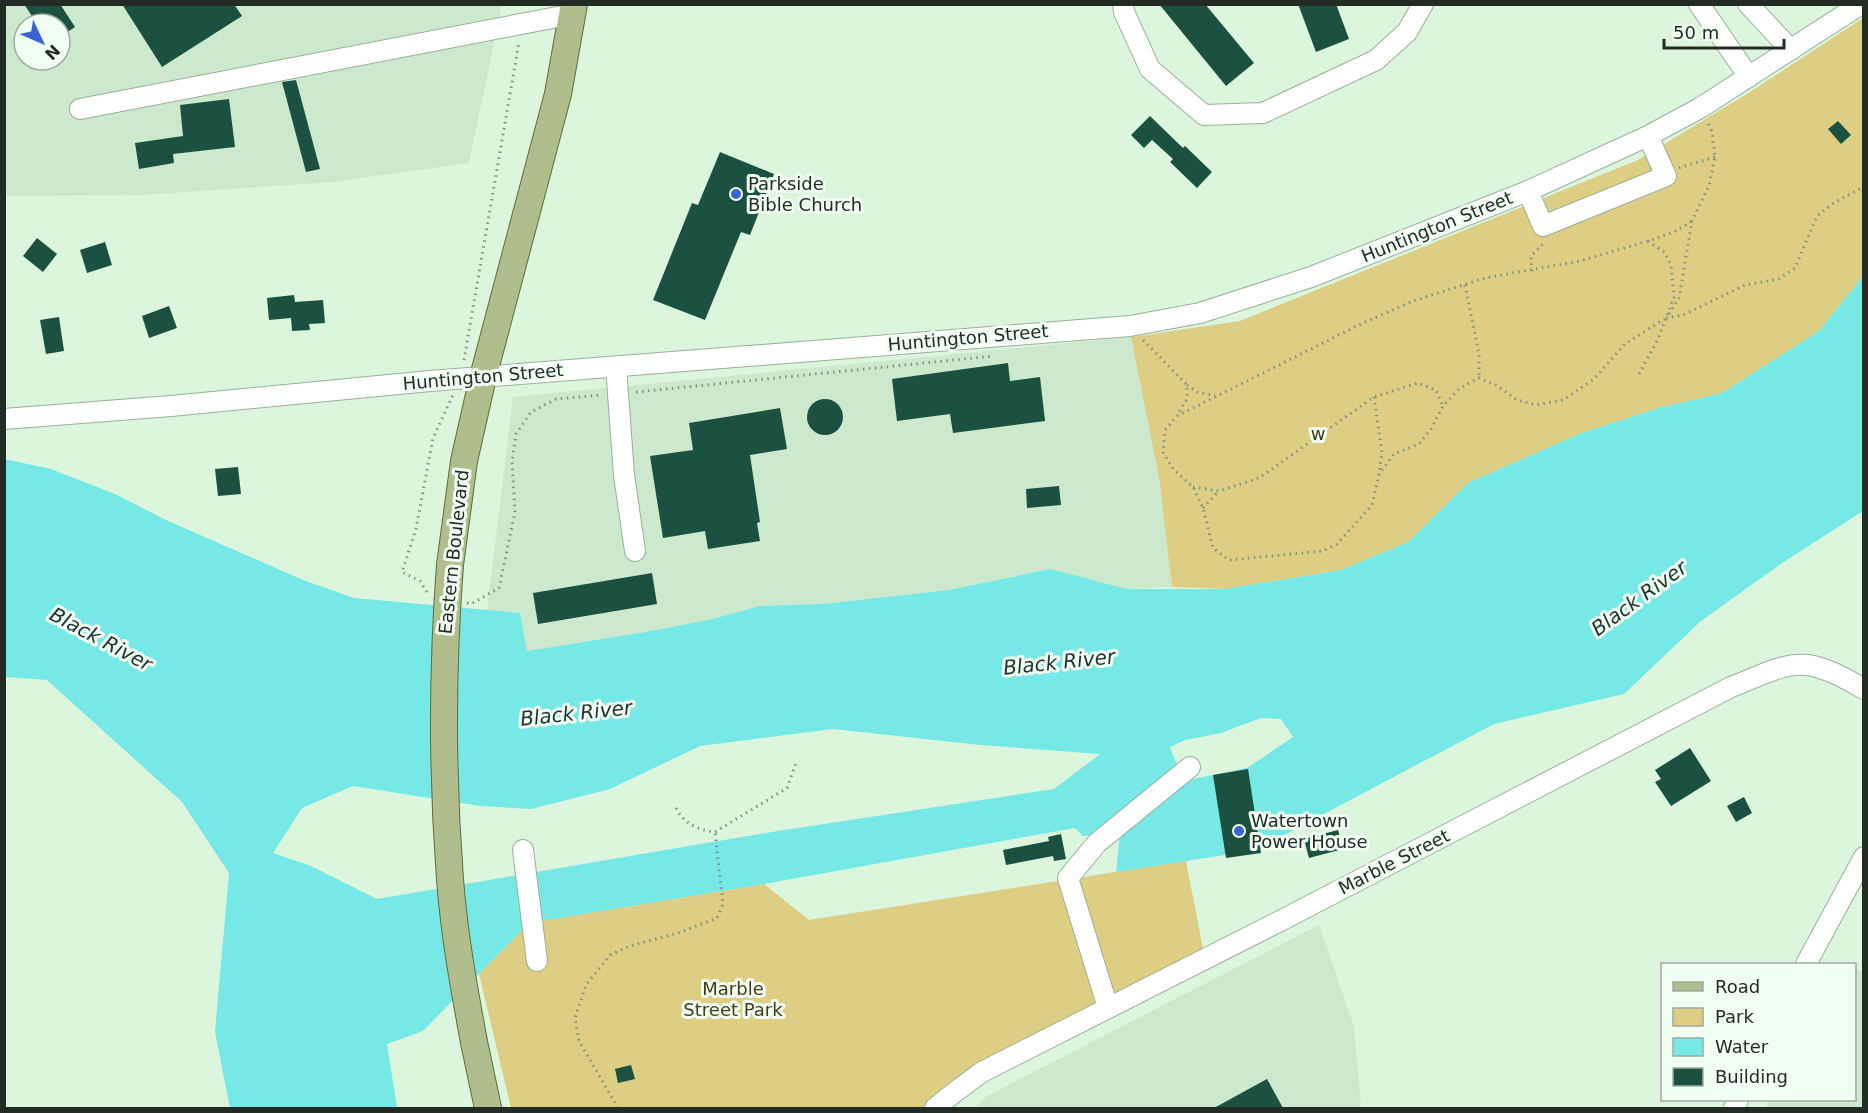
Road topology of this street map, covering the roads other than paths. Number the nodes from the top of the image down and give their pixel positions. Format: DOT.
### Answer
graph roads {
  1 [pos="1123,4"];
  2 [pos="1423,4"];
  3 [pos="1698,4"];
  4 [pos="1748,4"];
  5 [pos="1861,4"];
  6 [pos="573,9"];
  7 [pos="1791,50"];
  8 [pos="1749,77"];
  9 [pos="80,108"];
  10 [pos="1648,136"];
  11 [pos="1528,191"];
  12 [pos="616,366"];
  13 [pos="471,378"];
  14 [pos="4,419"];
  15 [pos="635,551"];
  16 [pos="1863,689"];
  17 [pos="1190,767"];
  18 [pos="523,850"];
  19 [pos="1863,856"];
  20 [pos="537,961"];
  21 [pos="1807,963"];
  22 [pos="1108,1008"];
  23 [pos="488,1108"];
  24 [pos="935,1108"];
  1 -- 2 [label="street"];
  3 -- 8 [label="street"];
  4 -- 7 [label="street"];
  5 -- 7 [label="street, Huntington Street"];
  6 -- 9 [label="street"];
  6 -- 13 [label="main road, Eastern Boulevard"];
  7 -- 8 [label="street, Huntington Street"];
  8 -- 10 [label="street, Huntington Street"];
  10 -- 11 [label="street, Huntington Street"];
  10 -- 11 [label="street"];
  11 -- 12 [label="street, Huntington Street"];
  12 -- 13 [label="street, Huntington Street"];
  12 -- 15 [label="street"];
  13 -- 14 [label="street, Huntington Street"];
  13 -- 23 [label="main road, Eastern Boulevard, bridge"];
  16 -- 22 [label="street, Marble Street"];
  17 -- 22 [label="street"];
  18 -- 20 [label="street"];
  19 -- 21 [label="street"];
  22 -- 24 [label="street, Marble Street"];
}
